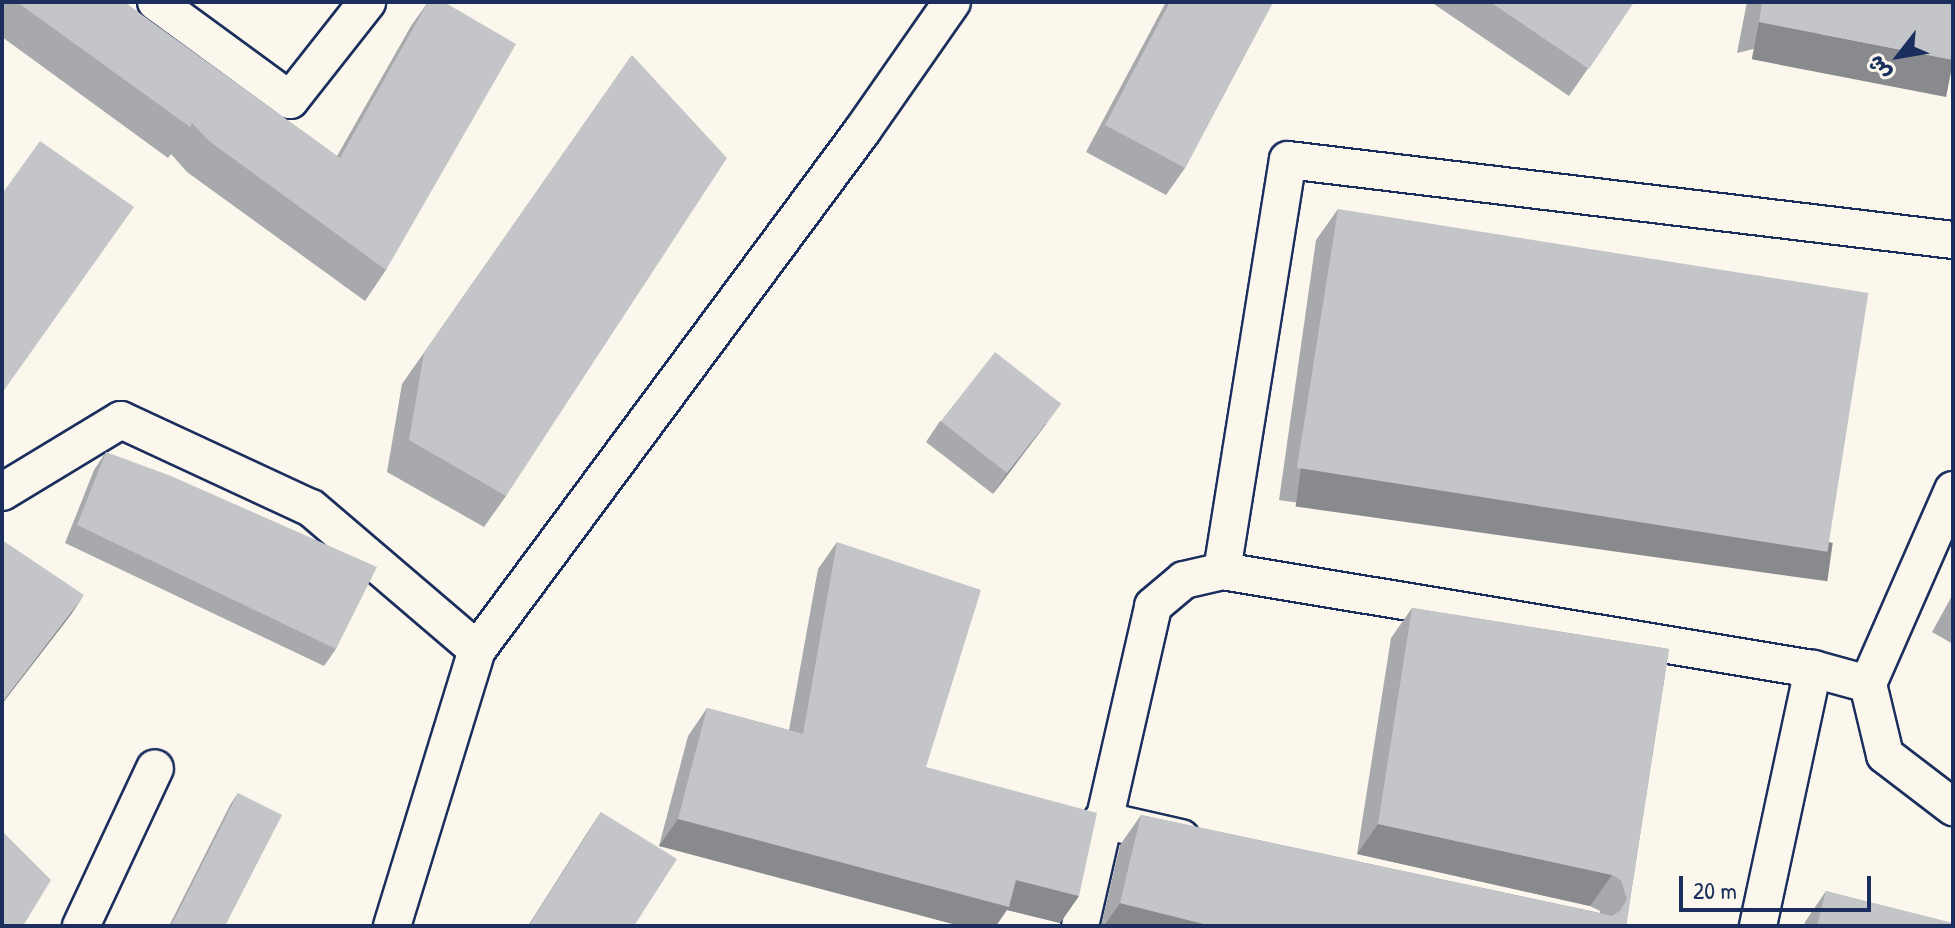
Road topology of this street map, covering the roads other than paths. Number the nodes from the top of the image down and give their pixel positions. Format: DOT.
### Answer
graph roads {
  1 [pos="156,2"];
  2 [pos="367,2"];
  3 [pos="952,2"];
  4 [pos="1953,240"];
  5 [pos="1953,490"];
  6 [pos="2,492"];
  7 [pos="1222,571"];
  8 [pos="477,650"];
  9 [pos="1813,669"];
  10 [pos="1868,684"];
  11 [pos="155,768"];
  12 [pos="1953,807"];
  13 [pos="1102,820"];
  14 [pos="1211,844"];
  15 [pos="81,926"];
  16 [pos="392,926"];
  17 [pos="1080,926"];
  18 [pos="1758,926"];
  1 -- 2 [label="lane"];
  3 -- 8 [label="lane"];
  4 -- 7 [label="lane"];
  5 -- 10 [label="lane"];
  6 -- 8 [label="lane"];
  7 -- 9 [label="lane"];
  7 -- 13 [label="lane"];
  8 -- 16 [label="lane"];
  9 -- 10 [label="lane"];
  9 -- 18 [label="lane"];
  10 -- 12 [label="lane"];
  11 -- 15 [label="lane"];
  13 -- 14 [label="lane"];
  13 -- 17 [label="lane"];
}
